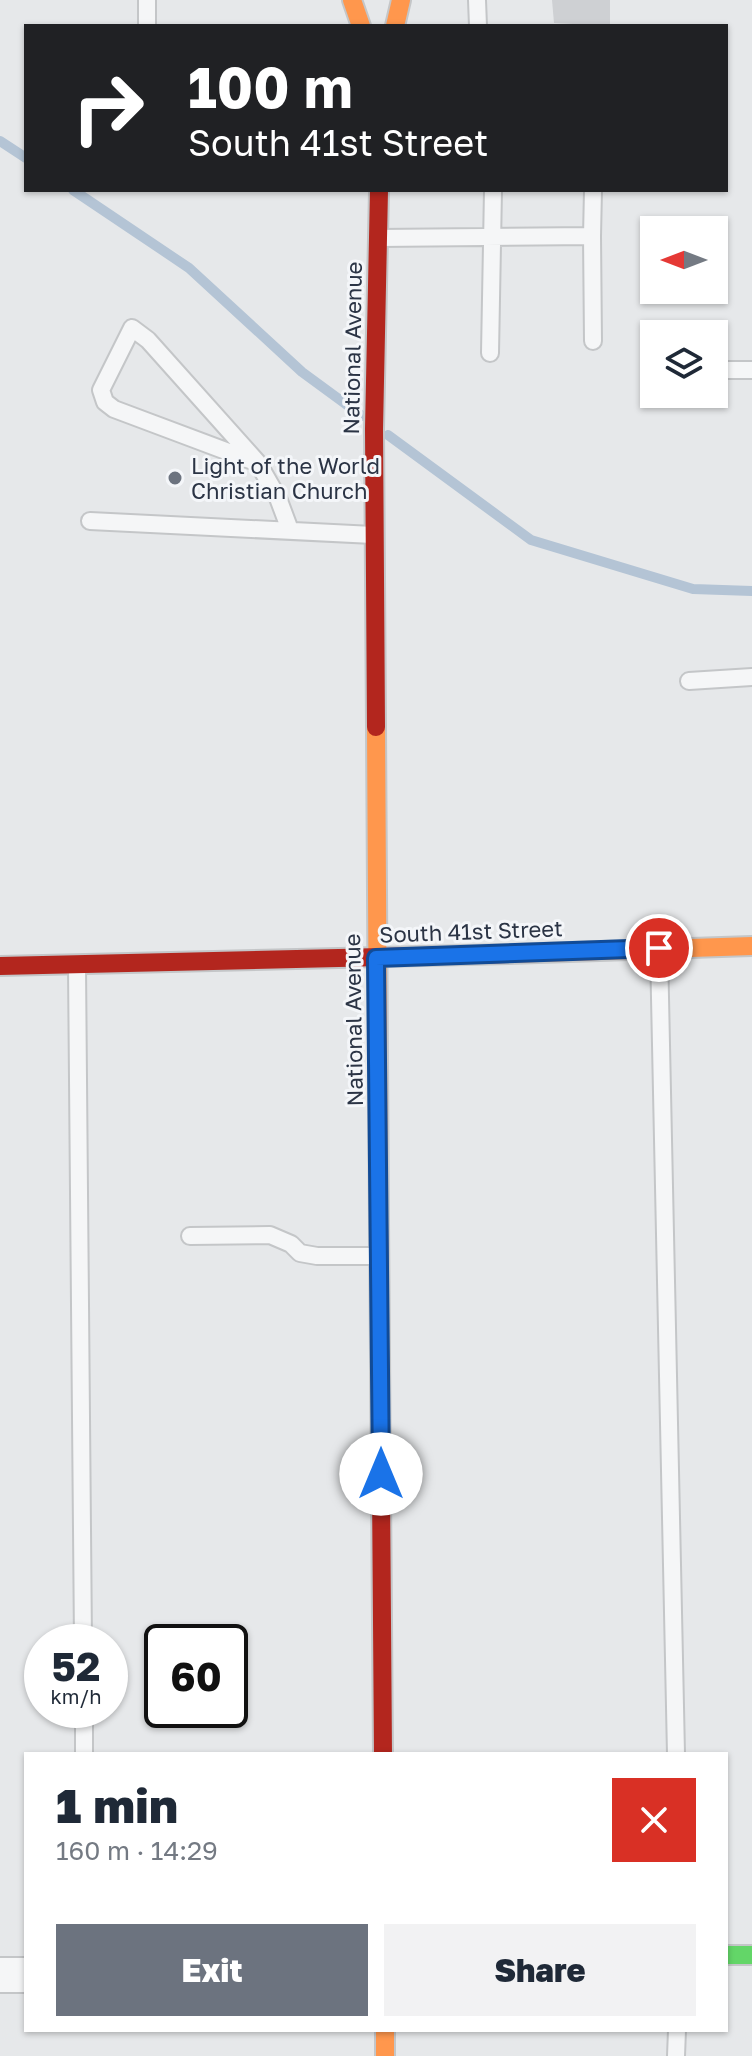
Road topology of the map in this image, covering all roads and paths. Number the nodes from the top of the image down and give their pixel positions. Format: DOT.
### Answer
graph roads {
  1 [pos="147,0"];
  2 [pos="352,0"];
  3 [pos="401,0"];
  4 [pos="477,0"];
  5 [pos="147,24"];
  6 [pos="360,24"];
  7 [pos="395,24"];
  8 [pos="478,24"];
  9 [pos="379,192"];
  10 [pos="493,192"];
  11 [pos="593,192"];
  12 [pos="493,236"];
  13 [pos="592,236"];
  14 [pos="378,238"];
  15 [pos="593,341"];
  16 [pos="490,353"];
  17 [pos="728,370"];
  18 [pos="752,370"];
  19 [pos="258,463"];
  20 [pos="90,521"];
  21 [pos="374,528"];
  22 [pos="290,530"];
  23 [pos="752,677"];
  24 [pos="689,681"];
  25 [pos="752,946"];
  26 [pos="659,948"];
  27 [pos="376,958"];
  28 [pos="77,965"];
  29 [pos="0,966"];
  30 [pos="190,1236"];
  31 [pos="379,1256"];
  32 [pos="83,1624"];
  33 [pos="84,1728"];
  34 [pos="84,1752"];
  35 [pos="383,1752"];
  36 [pos="676,1752"];
  37 [pos="728,1955"];
  38 [pos="752,1955"];
  39 [pos="0,1975"];
  40 [pos="24,1975"];
  41 [pos="385,2032"];
  42 [pos="677,2032"];
  43 [pos="385,2056"];
  44 [pos="676,2056"];
  1 -- 5 [label="lane"];
  2 -- 6 [label="main road"];
  3 -- 7 [label="main road"];
  4 -- 8 [label="lane"];
  9 -- 14 [label="main road, National Avenue"];
  10 -- 12 [label="lane"];
  11 -- 13 [label="lane"];
  12 -- 13 [label="lane"];
  12 -- 14 [label="lane"];
  12 -- 16 [label="lane"];
  13 -- 15 [label="lane"];
  14 -- 21 [label="main road, National Avenue"];
  17 -- 18 [label="lane"];
  19 -- 19 [label="lane"];
  19 -- 22 [label="lane"];
  20 -- 22 [label="lane"];
  21 -- 22 [label="lane"];
  21 -- 27 [label="main road, National Avenue"];
  23 -- 24 [label="lane"];
  25 -- 26 [label="main road, South 41st Street"];
  26 -- 27 [label="main road, South 41st Street"];
  26 -- 36 [label="lane"];
  27 -- 28 [label="main road, South 41st Street"];
  27 -- 31 [label="main road, National Avenue"];
  28 -- 29 [label="main road, South 41st Street"];
  28 -- 32 [label="lane"];
  30 -- 31 [label="lane"];
  31 -- 35 [label="main road, National Avenue"];
  33 -- 34 [label="lane"];
  37 -- 38 [label="main road"];
  39 -- 40 [label="street"];
  41 -- 43 [label="main road"];
  42 -- 44 [label="lane"];
}
